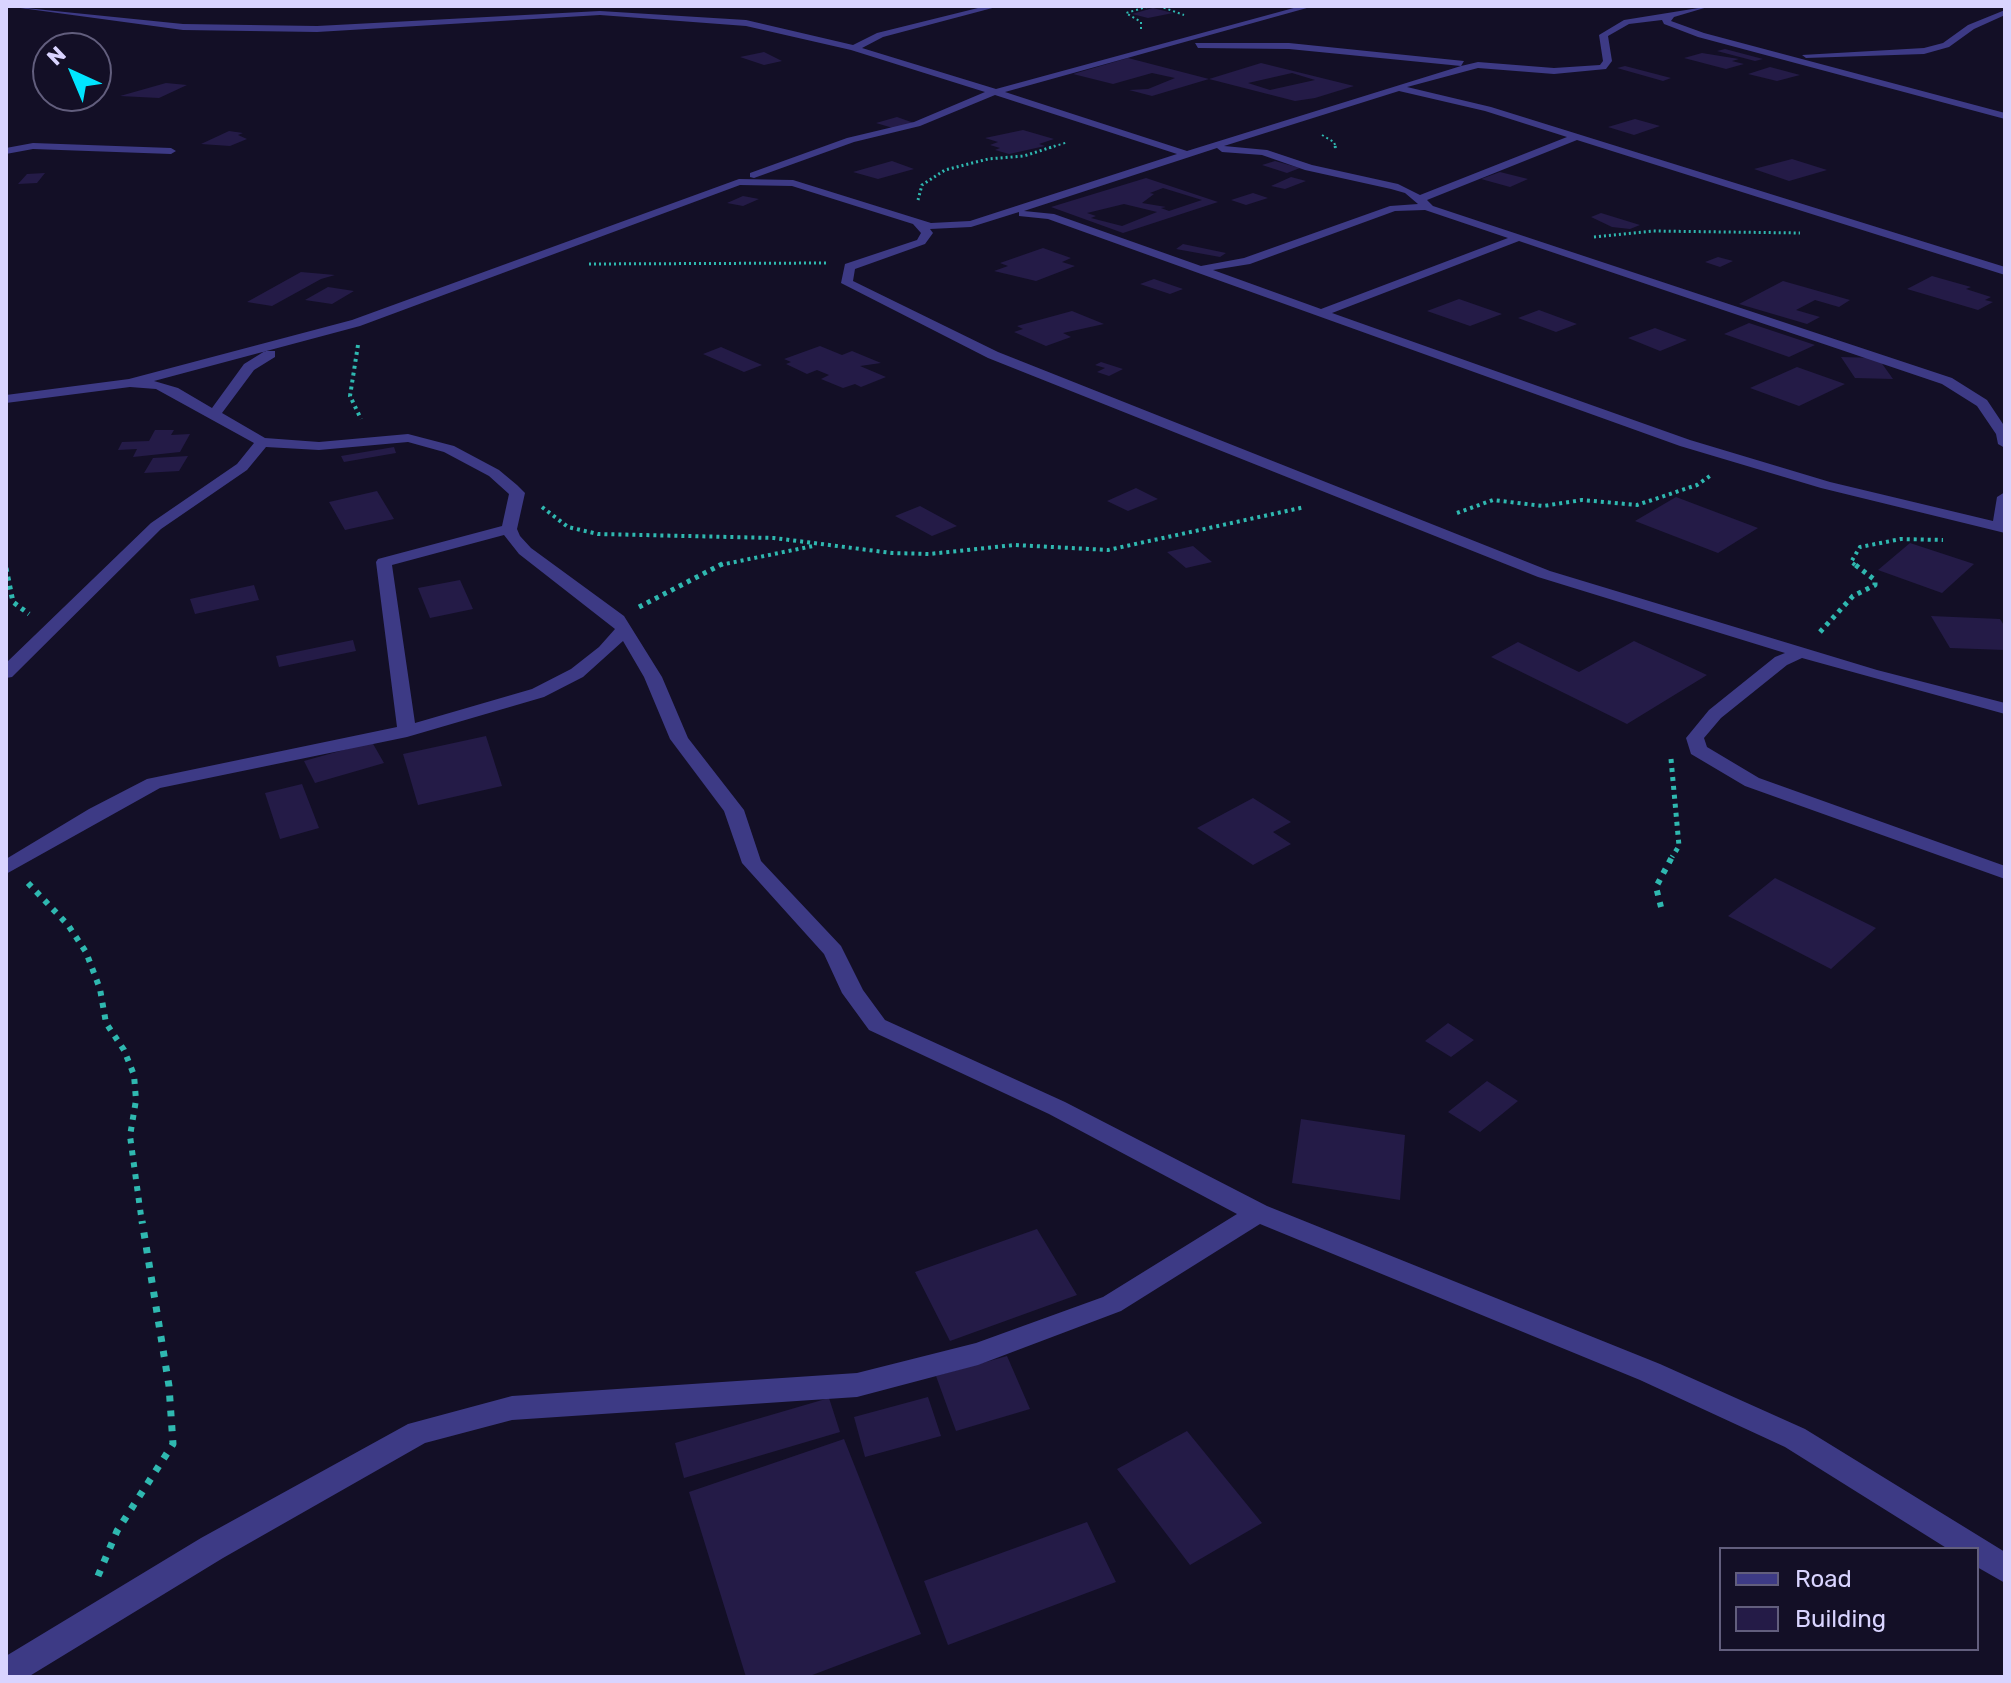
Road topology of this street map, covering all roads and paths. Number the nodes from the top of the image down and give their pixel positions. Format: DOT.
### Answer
graph roads {
  1 [pos="7,6"];
  2 [pos="14,6"];
  3 [pos="996,6"];
  4 [pos="1150,6"];
  5 [pos="1310,6"];
  6 [pos="1707,6"];
  7 [pos="460,12"];
  8 [pos="2005,12"];
  9 [pos="1666,17"];
  10 [pos="436,24"];
  11 [pos="1170,45"];
  12 [pos="854,48"];
  13 [pos="1139,53"];
  14 [pos="1782,55"];
  15 [pos="1478,65"];
  16 [pos="1395,87"];
  17 [pos="997,92"];
  18 [pos="2002,113"];
  19 [pos="1309,117"];
  20 [pos="1574,138"];
  21 [pos="1073,140"];
  22 [pos="6,142"];
  23 [pos="23,147"];
  24 [pos="1206,149"];
  25 [pos="6,151"];
  26 [pos="171,151"];
  27 [pos="1189,156"];
  28 [pos="1339,173"];
  29 [pos="739,182"];
  30 [pos="1422,203"];
  31 [pos="1007,215"];
  32 [pos="895,216"];
  33 [pos="918,223"];
  34 [pos="1803,234"];
  35 [pos="1588,237"];
  36 [pos="1517,238"];
  37 [pos="581,264"];
  38 [pos="858,264"];
  39 [pos="1202,269"];
  40 [pos="2005,271"];
  41 [pos="1323,312"];
  42 [pos="366,320"];
  43 [pos="291,341"];
  44 [pos="130,383"];
  45 [pos="6,399"];
  46 [pos="214,415"];
  47 [pos="408,438"];
  48 [pos="262,442"];
  49 [pos="2005,444"];
  50 [pos="1730,456"];
  51 [pos="517,493"];
  52 [pos="1342,495"];
  53 [pos="2005,497"];
  54 [pos="1409,521"];
  55 [pos="2000,526"];
  56 [pos="509,529"];
  57 [pos="820,545"];
  58 [pos="6,568"];
  59 [pos="621,625"];
  60 [pos="49,629"];
  61 [pos="1802,653"];
  62 [pos="6,673"];
  63 [pos="2005,709"];
  64 [pos="407,731"];
  65 [pos="1695,738"];
  66 [pos="8,867"];
  67 [pos="2005,873"];
  68 [pos="1661,907"];
  69 [pos="1258,1213"];
  70 [pos="1971,1547"];
  71 [pos="1979,1552"];
  72 [pos="2005,1569"];
  73 [pos="77,1630"];
  74 [pos="6,1673"];
  1 -- 2 [label="street"];
  2 -- 10 [label="street"];
  3 -- 12 [label="street"];
  4 -- 13 [label="path"];
  5 -- 11 [label="street"];
  6 -- 9 [label="street"];
  7 -- 10 [label="street"];
  8 -- 14 [label="street"];
  9 -- 14 [label="street"];
  9 -- 15 [label="street"];
  10 -- 12 [label="street"];
  11 -- 13 [label="street"];
  11 -- 15 [label="street"];
  12 -- 17 [label="street"];
  13 -- 17 [label="street"];
  14 -- 18 [label="street"];
  15 -- 16 [label="street"];
  16 -- 19 [label="street"];
  16 -- 20 [label="street"];
  17 -- 27 [label="street"];
  17 -- 29 [label="street"];
  19 -- 24 [label="street"];
  19 -- 28 [label="path"];
  20 -- 30 [label="street"];
  20 -- 40 [label="street"];
  21 -- 32 [label="path"];
  22 -- 23 [label="street"];
  23 -- 25 [label="street"];
  23 -- 26 [label="street"];
  24 -- 27 [label="street"];
  24 -- 28 [label="street"];
  27 -- 31 [label="street"];
  28 -- 30 [label="street"];
  29 -- 32 [label="street"];
  29 -- 42 [label="street"];
  30 -- 36 [label="street"];
  30 -- 39 [label="street"];
  31 -- 33 [label="street"];
  31 -- 39 [label="street"];
  32 -- 33 [label="street"];
  33 -- 38 [label="street"];
  34 -- 35 [label="path"];
  36 -- 41 [label="street"];
  36 -- 49 [label="street"];
  37 -- 38 [label="path"];
  38 -- 52 [label="street"];
  39 -- 41 [label="street"];
  41 -- 50 [label="street"];
  42 -- 43 [label="street"];
  42 -- 47 [label="path"];
  43 -- 44 [label="street"];
  43 -- 46 [label="street"];
  44 -- 45 [label="street"];
  44 -- 46 [label="street"];
  46 -- 48 [label="street"];
  47 -- 48 [label="street"];
  47 -- 51 [label="street"];
  48 -- 60 [label="street"];
  50 -- 54 [label="path"];
  50 -- 55 [label="street"];
  51 -- 56 [label="street"];
  51 -- 57 [label="path"];
  52 -- 54 [label="street"];
  52 -- 57 [label="path"];
  53 -- 55 [label="street"];
  54 -- 61 [label="street"];
  55 -- 61 [label="path"];
  56 -- 59 [label="street"];
  56 -- 64 [label="street"];
  57 -- 59 [label="path"];
  58 -- 60 [label="path"];
  59 -- 64 [label="street"];
  59 -- 69 [label="street"];
  60 -- 62 [label="street"];
  61 -- 63 [label="street"];
  61 -- 65 [label="street"];
  64 -- 66 [label="street"];
  65 -- 67 [label="street"];
  65 -- 68 [label="path"];
  66 -- 73 [label="path"];
  69 -- 70 [label="street"];
  69 -- 73 [label="street"];
  71 -- 72 [label="street"];
  73 -- 74 [label="street"];
}
